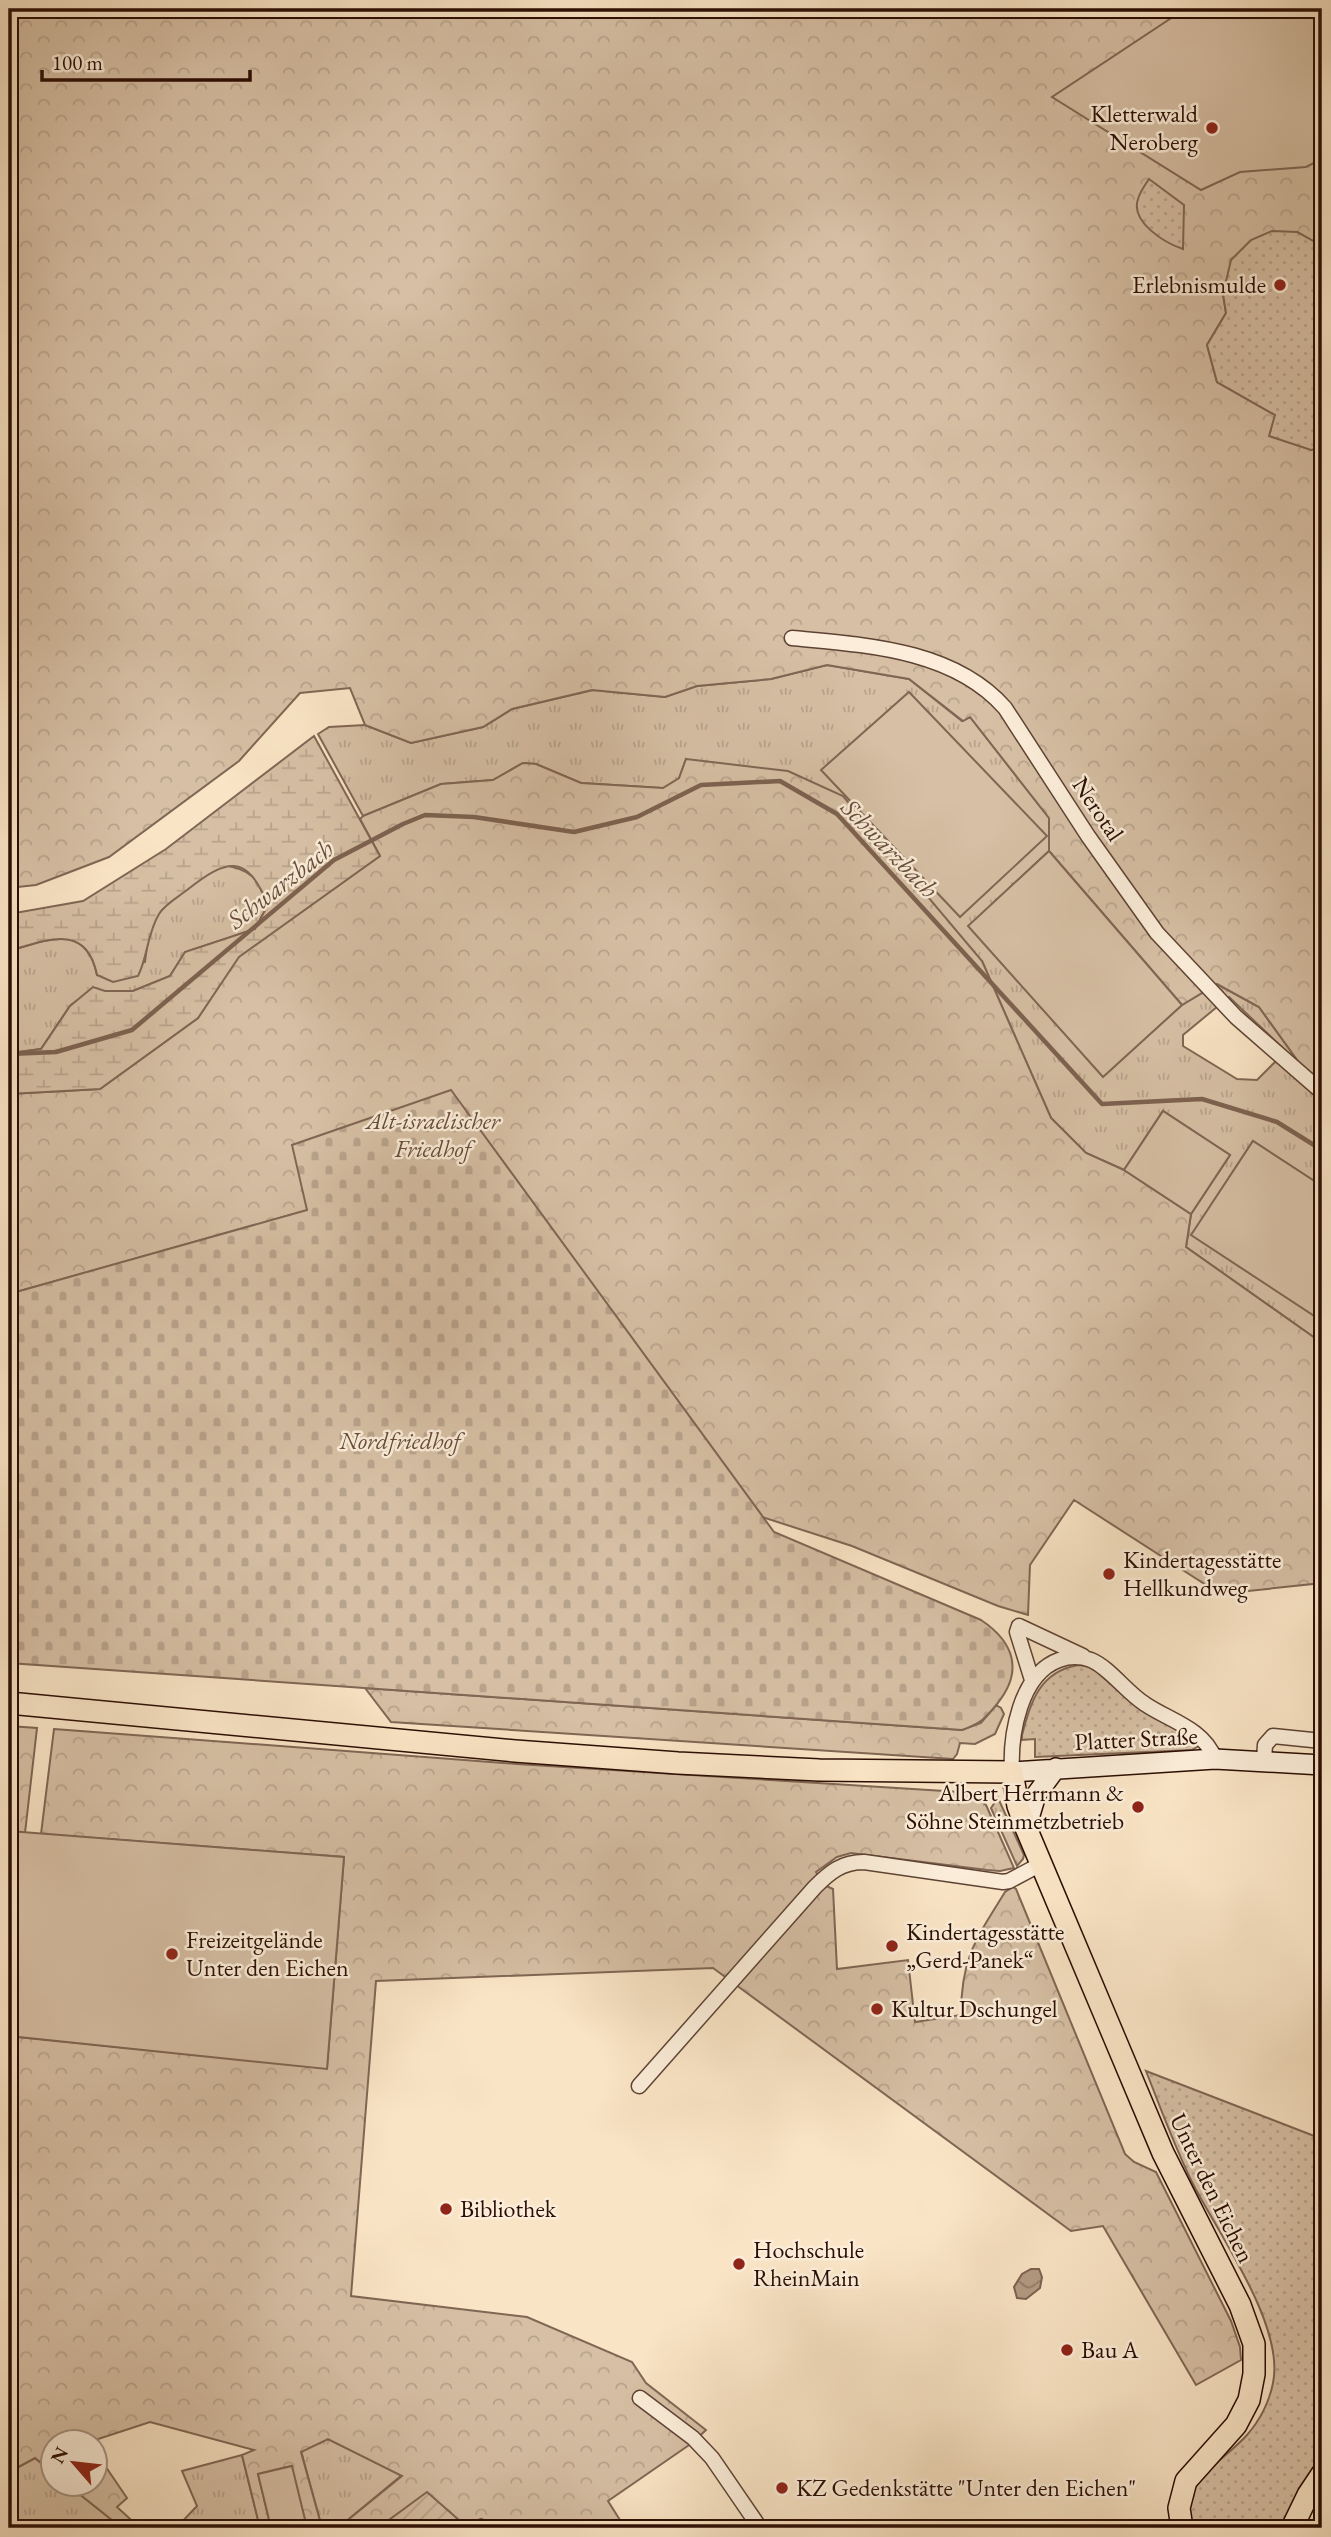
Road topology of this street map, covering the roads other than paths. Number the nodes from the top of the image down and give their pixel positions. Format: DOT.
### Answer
graph roads {
  1 [pos="792,638"];
  2 [pos="1322,1092"];
  3 [pos="1088,1659"];
  4 [pos="1032,1680"];
  5 [pos="9,1703"];
  6 [pos="1322,1741"];
  7 [pos="1215,1759"];
  8 [pos="1264,1760"];
  9 [pos="1322,1765"];
  10 [pos="1056,1768"];
  11 [pos="1012,1772"];
  12 [pos="1026,1828"];
  13 [pos="1041,1864"];
  14 [pos="639,2086"];
  15 [pos="640,2398"];
  16 [pos="1322,2474"];
  17 [pos="760,2528"];
  18 [pos="1182,2528"];
  19 [pos="1292,2528"];
  1 -- 2 [label="street, Nerotal"];
  3 -- 4 [label="street"];
  3 -- 4 [label="street"];
  3 -- 7 [label="street"];
  4 -- 11 [label="street"];
  5 -- 11 [label="main road"];
  6 -- 8 [label="street"];
  7 -- 8 [label="main road, Platter Straße"];
  7 -- 10 [label="main road, Platter Straße"];
  8 -- 9 [label="main road, Platter Straße"];
  10 -- 11 [label="main road, Platter Straße"];
  10 -- 12 [label="main road"];
  11 -- 12 [label="main road, Unter den Eichen"];
  12 -- 13 [label="main road, Unter den Eichen"];
  13 -- 14 [label="street"];
  13 -- 18 [label="main road, Unter den Eichen"];
  15 -- 17 [label="street"];
  16 -- 19 [label="main road"];
}
